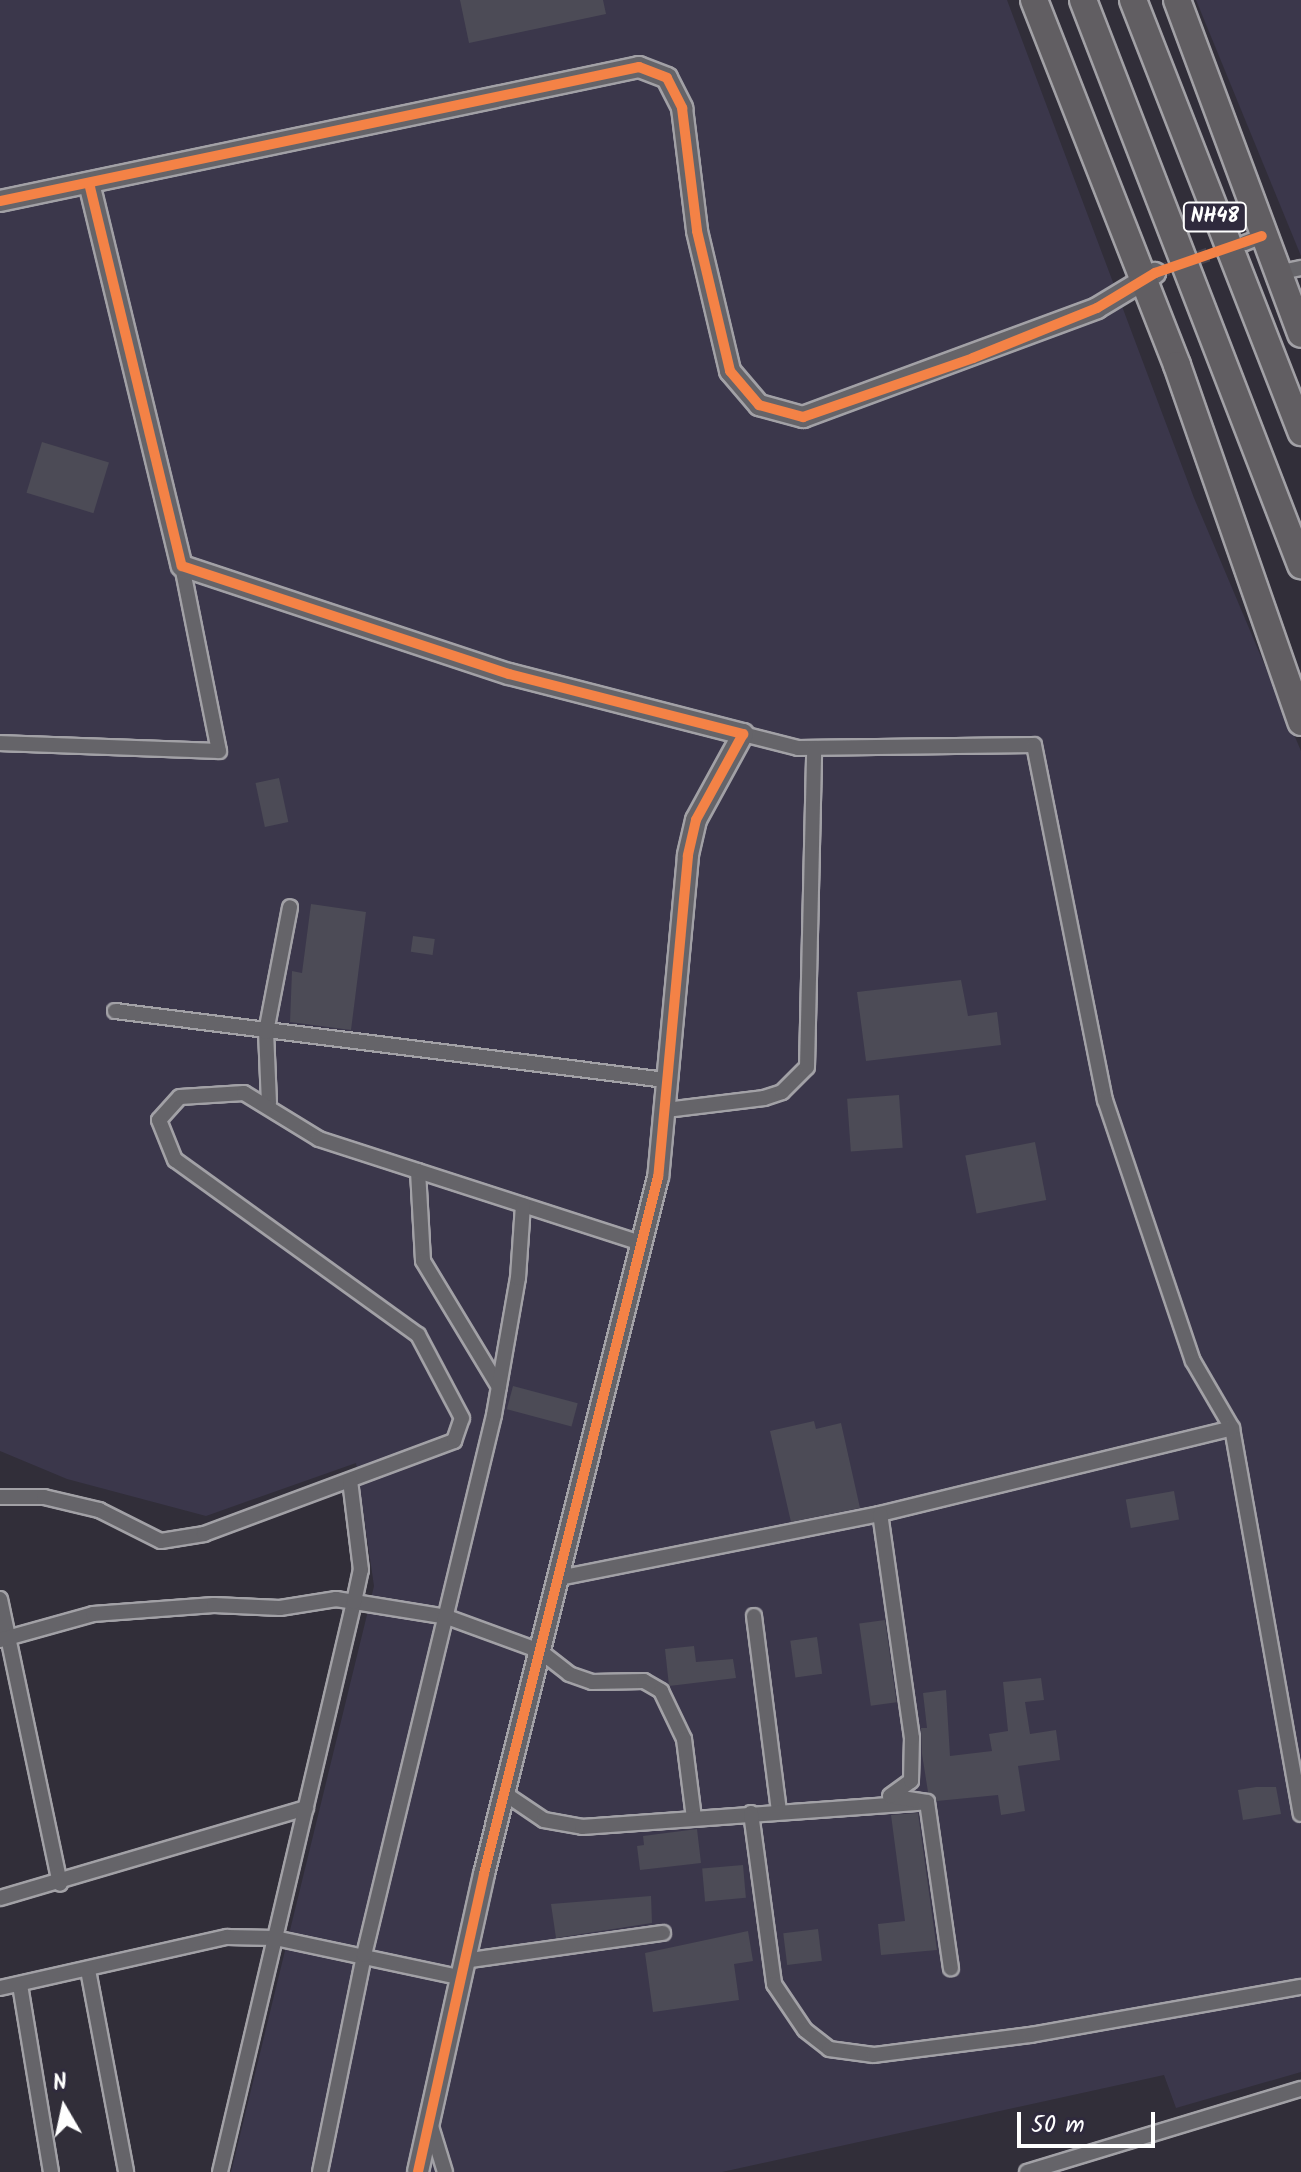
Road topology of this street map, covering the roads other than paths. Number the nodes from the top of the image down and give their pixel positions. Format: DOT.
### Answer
graph roads {
  1 [pos="1034,0"];
  2 [pos="1083,0"];
  3 [pos="1133,0"];
  4 [pos="1177,0"];
  5 [pos="89,183"];
  6 [pos="0,201"];
  7 [pos="1289,270"];
  8 [pos="1149,278"];
  9 [pos="1301,334"];
  10 [pos="1301,432"];
  11 [pos="1301,565"];
  12 [pos="182,566"];
  13 [pos="1301,722"];
  14 [pos="743,734"];
  15 [pos="0,743"];
  16 [pos="814,748"];
  17 [pos="290,907"];
  18 [pos="115,1011"];
  19 [pos="266,1032"];
  20 [pos="666,1080"];
  21 [pos="269,1103"];
  22 [pos="666,1110"];
  23 [pos="418,1171"];
  24 [pos="523,1205"];
  25 [pos="641,1243"];
  26 [pos="499,1387"];
  27 [pos="1232,1428"];
  28 [pos="350,1481"];
  29 [pos="0,1497"];
  30 [pos="880,1514"];
  31 [pos="559,1578"];
  32 [pos="0,1599"];
  33 [pos="354,1602"];
  34 [pos="754,1616"];
  35 [pos="447,1617"];
  36 [pos="3,1639"];
  37 [pos="540,1651"];
  38 [pos="504,1793"];
  39 [pos="927,1802"];
  40 [pos="306,1808"];
  41 [pos="779,1811"];
  42 [pos="751,1813"];
  43 [pos="1301,1814"];
  44 [pos="694,1818"];
  45 [pos="60,1884"];
  46 [pos="0,1898"];
  47 [pos="663,1933"];
  48 [pos="275,1938"];
  49 [pos="364,1955"];
  50 [pos="951,1968"];
  51 [pos="461,1969"];
  52 [pos="88,1970"];
  53 [pos="20,1985"];
  54 [pos="1301,1987"];
  55 [pos="0,1988"];
  56 [pos="1301,2089"];
  57 [pos="429,2122"];
  58 [pos="51,2172"];
  59 [pos="126,2172"];
  60 [pos="220,2172"];
  61 [pos="320,2172"];
  62 [pos="418,2172"];
  63 [pos="445,2172"];
  64 [pos="1027,2172"];
  1 -- 8 [label="highway"];
  2 -- 11 [label="highway, NH48"];
  3 -- 10 [label="highway, NH48"];
  4 -- 7 [label="highway"];
  5 -- 6 [label="street"];
  5 -- 8 [label="street"];
  5 -- 12 [label="street"];
  7 -- 9 [label="highway"];
  8 -- 13 [label="highway"];
  12 -- 14 [label="street"];
  12 -- 15 [label="street"];
  14 -- 16 [label="street"];
  14 -- 20 [label="street"];
  16 -- 22 [label="street"];
  16 -- 27 [label="street"];
  17 -- 19 [label="street"];
  18 -- 19 [label="street"];
  19 -- 20 [label="street"];
  19 -- 21 [label="street"];
  20 -- 22 [label="street"];
  21 -- 23 [label="street"];
  21 -- 28 [label="street"];
  22 -- 25 [label="street"];
  23 -- 24 [label="street"];
  23 -- 26 [label="street"];
  24 -- 25 [label="street"];
  24 -- 26 [label="street"];
  25 -- 31 [label="street"];
  26 -- 35 [label="street"];
  27 -- 30 [label="street"];
  27 -- 43 [label="street"];
  28 -- 29 [label="street"];
  28 -- 33 [label="street"];
  30 -- 31 [label="street"];
  30 -- 39 [label="street"];
  31 -- 37 [label="street"];
  32 -- 36 [label="street"];
  33 -- 35 [label="street"];
  33 -- 36 [label="street"];
  33 -- 40 [label="street"];
  34 -- 41 [label="street"];
  35 -- 37 [label="street"];
  35 -- 49 [label="street"];
  36 -- 45 [label="street"];
  37 -- 38 [label="street"];
  37 -- 44 [label="street"];
  38 -- 44 [label="street"];
  38 -- 51 [label="street"];
  39 -- 41 [label="street"];
  39 -- 50 [label="street"];
  40 -- 45 [label="street"];
  40 -- 48 [label="street"];
  41 -- 42 [label="street"];
  42 -- 44 [label="street"];
  42 -- 54 [label="street"];
  45 -- 46 [label="street"];
  47 -- 51 [label="street"];
  48 -- 49 [label="street"];
  48 -- 52 [label="street"];
  48 -- 60 [label="street"];
  49 -- 51 [label="street"];
  49 -- 61 [label="street"];
  51 -- 57 [label="street"];
  52 -- 53 [label="street"];
  52 -- 59 [label="street"];
  53 -- 55 [label="street"];
  53 -- 58 [label="street"];
  56 -- 64 [label="street"];
  57 -- 62 [label="street"];
  57 -- 63 [label="street"];
}
